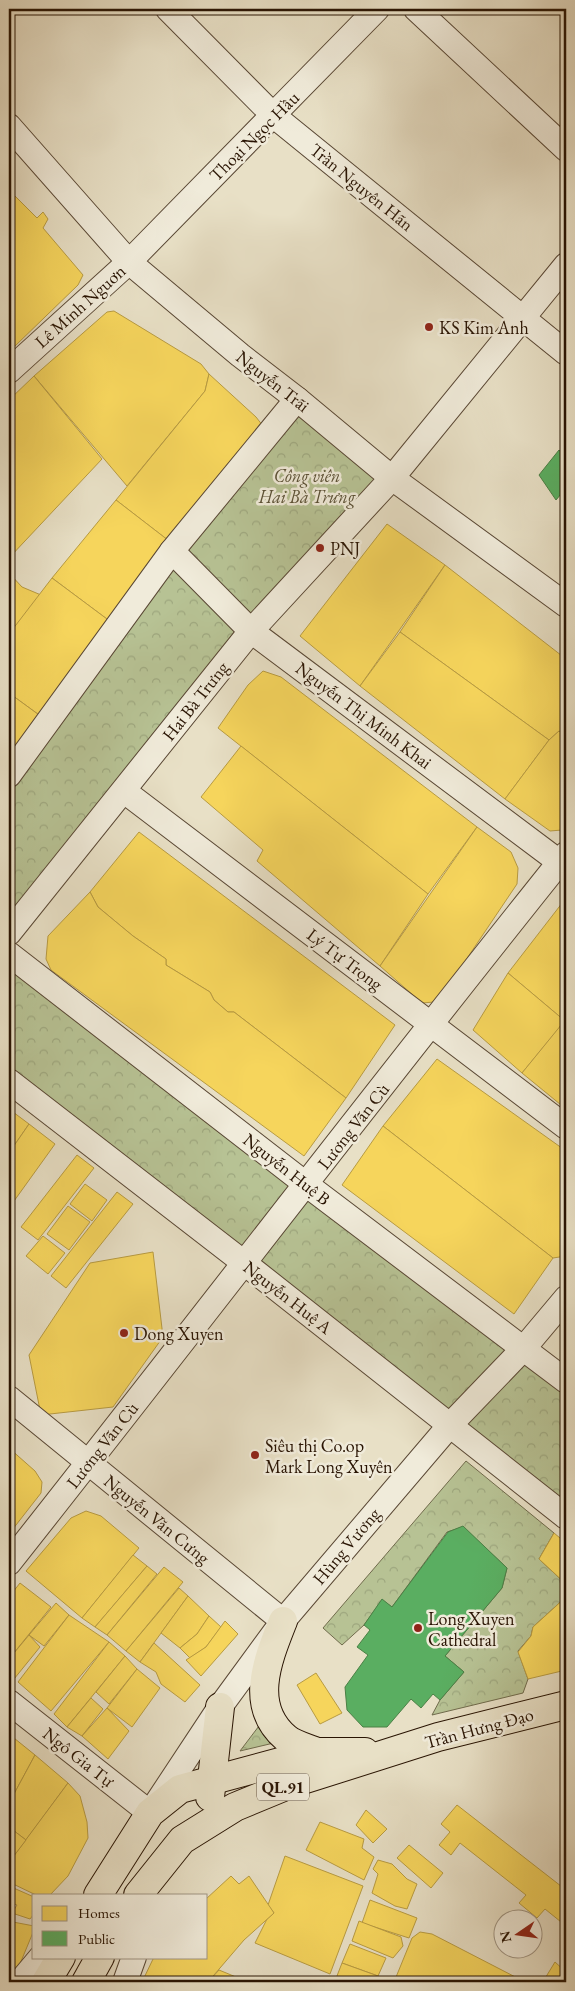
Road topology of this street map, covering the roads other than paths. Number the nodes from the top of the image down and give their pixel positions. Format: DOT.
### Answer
graph roads {
  1 [pos="168,9"];
  2 [pos="377,9"];
  3 [pos="416,9"];
  4 [pos="274,116"];
  5 [pos="14,141"];
  6 [pos="566,149"];
  7 [pos="129,262"];
  8 [pos="566,265"];
  9 [pos="523,317"];
  10 [pos="566,354"];
  11 [pos="9,371"];
  12 [pos="297,399"];
  13 [pos="392,478"];
  14 [pos="172,551"];
  15 [pos="566,605"];
  16 [pos="251,631"];
  17 [pos="9,775"];
  18 [pos="124,791"];
  19 [pos="564,861"];
  20 [pos="9,933"];
  21 [pos="9,954"];
  22 [pos="432,1025"];
  23 [pos="9,1081"];
  24 [pos="566,1127"];
  25 [pos="307,1185"];
  26 [pos="243,1262"];
  27 [pos="566,1298"];
  28 [pos="524,1348"];
  29 [pos="566,1381"];
  30 [pos="9,1398"];
  31 [pos="450,1425"];
  32 [pos="88,1463"];
  33 [pos="566,1517"];
  34 [pos="9,1563"];
  35 [pos="283,1621"];
  36 [pos="9,1702"];
  37 [pos="566,1705"];
  38 [pos="220,1708"];
  39 [pos="317,1752"];
  40 [pos="391,1752"];
  41 [pos="213,1780"];
  42 [pos="150,1813"];
  43 [pos="176,1848"];
  44 [pos="99,1894"];
  45 [pos="139,1894"];
  46 [pos="156,1894"];
  47 [pos="40,1958"];
  48 [pos="60,1958"];
  49 [pos="99,1958"];
  50 [pos="134,1958"];
  51 [pos="20,1982"];
  52 [pos="46,1982"];
  53 [pos="86,1982"];
  54 [pos="125,1982"];
  1 -- 4 [label="street, Trần Nguyên Hãn"];
  2 -- 4 [label="street, Thoại Ngọc Hầu"];
  3 -- 6 [label="street"];
  4 -- 7 [label="street, Thoại Ngọc Hầu"];
  4 -- 9 [label="street, Trần Nguyên Hãn"];
  5 -- 7 [label="street, Nguyễn Trãi"];
  7 -- 11 [label="street, Lê Minh Nguơn"];
  7 -- 12 [label="street, Nguyễn Trãi"];
  8 -- 9 [label="street, Hai Bà Trưng"];
  9 -- 10 [label="street, Trần Nguyên Hãn"];
  9 -- 13 [label="street, Hai Bà Trưng"];
  12 -- 13 [label="street, Nguyễn Trãi"];
  12 -- 14 [label="street"];
  13 -- 15 [label="street, Nguyễn Trãi"];
  13 -- 16 [label="street, Hai Bà Trưng"];
  14 -- 16 [label="street, Nguyễn Thị Minh Khai"];
  14 -- 17 [label="street"];
  16 -- 18 [label="street, Hai Bà Trưng"];
  16 -- 19 [label="street, Nguyễn Thị Minh Khai"];
  18 -- 20 [label="street, Hai Bà Trưng"];
  18 -- 22 [label="street, Lý Tự Trọng"];
  19 -- 22 [label="street, Lương Vãn Cù"];
  21 -- 25 [label="street, Nguyễn Huệ B"];
  22 -- 24 [label="street, Lý Tự Trọng"];
  22 -- 25 [label="street, Lương Vãn Cù"];
  23 -- 26 [label="street, Nguyễn Huệ A"];
  25 -- 26 [label="street, Lương Vãn Cù"];
  25 -- 28 [label="street, Nguyễn Huệ B"];
  26 -- 31 [label="street, Nguyễn Huệ A"];
  26 -- 32 [label="street, Lương Vãn Cù"];
  27 -- 28 [label="street, Hùng Vương"];
  28 -- 29 [label="street, Nguyễn Huệ B"];
  28 -- 31 [label="street, Hùng Vương"];
  30 -- 32 [label="street, Nguyễn Văn Cưng"];
  31 -- 33 [label="street, Nguyễn Huệ A"];
  31 -- 35 [label="street, Hùng Vương"];
  32 -- 34 [label="street, Lương Vãn Cù"];
  32 -- 35 [label="street, Nguyễn Văn Cưng"];
  35 -- 38 [label="street, Hùng Vương"];
  35 -- 39 [label="highway"];
  36 -- 42 [label="street, Ngô Gia Tự"];
  37 -- 40 [label="highway, Trần Hưng Đạo / QL.91"];
  38 -- 41 [label="highway"];
  38 -- 42 [label="street, Hùng Vương"];
  39 -- 40 [label="highway, QL.91"];
  39 -- 41 [label="highway, QL.91"];
  40 -- 43 [label="highway, QL.91"];
  41 -- 42 [label="highway, QL.91"];
  41 -- 43 [label="highway"];
  42 -- 44 [label="highway, QL.91"];
  43 -- 45 [label="highway, QL.91"];
  43 -- 46 [label="street"];
  47 -- 51 [label="street"];
  48 -- 52 [label="highway"];
  49 -- 53 [label="highway"];
  50 -- 54 [label="street"];
}
